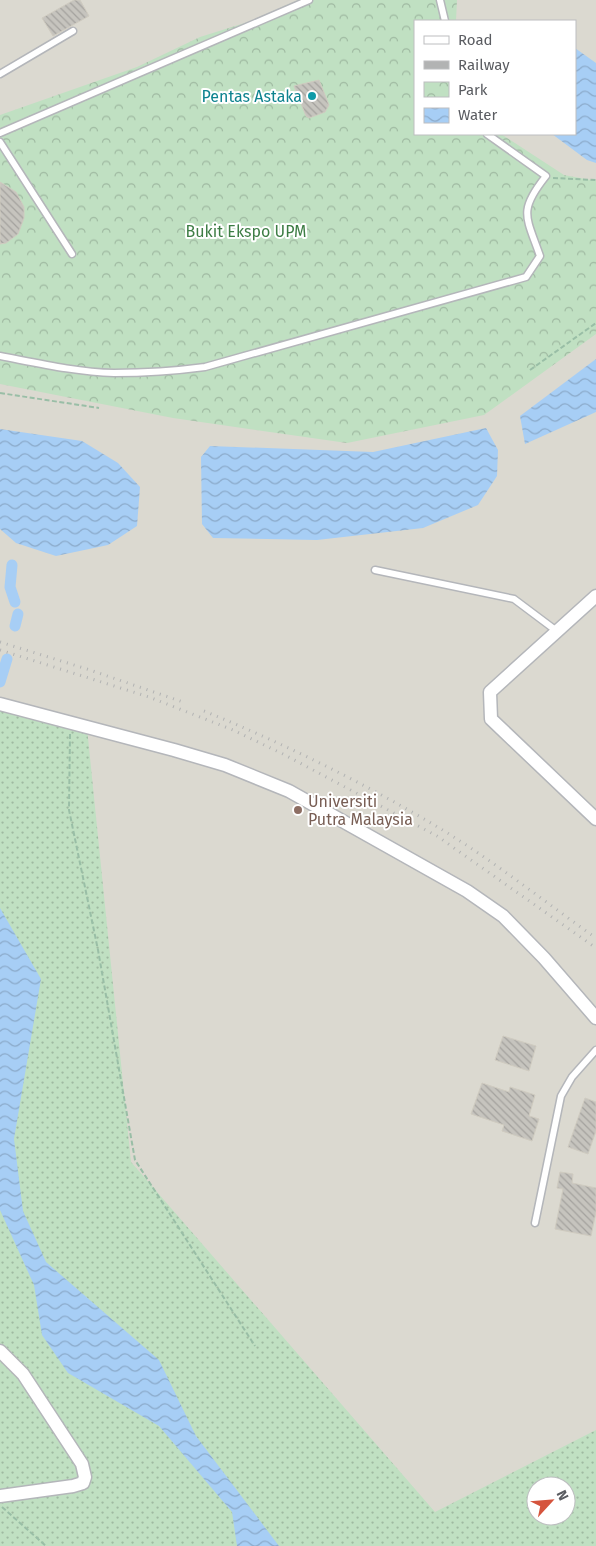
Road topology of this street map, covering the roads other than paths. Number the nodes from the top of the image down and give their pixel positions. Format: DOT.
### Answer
graph roads {
  1 [pos="309,0"];
  2 [pos="440,0"];
  3 [pos="445,20"];
  4 [pos="73,31"];
  5 [pos="0,74"];
  6 [pos="0,133"];
  7 [pos="488,135"];
  8 [pos="0,142"];
  9 [pos="72,254"];
  10 [pos="0,356"];
  11 [pos="375,570"];
  12 [pos="596,596"];
  13 [pos="558,632"];
  14 [pos="0,704"];
  15 [pos="596,819"];
  16 [pos="596,1018"];
  17 [pos="596,1050"];
  18 [pos="535,1223"];
  19 [pos="0,1351"];
  20 [pos="0,1496"];
  1 -- 6 [label="lane"];
  2 -- 3 [label="lane"];
  4 -- 5 [label="lane"];
  7 -- 10 [label="lane"];
  8 -- 9 [label="lane"];
  11 -- 13 [label="lane"];
  12 -- 13 [label="street"];
  13 -- 15 [label="street"];
  14 -- 16 [label="street"];
  17 -- 18 [label="lane"];
  19 -- 20 [label="street"];
}
